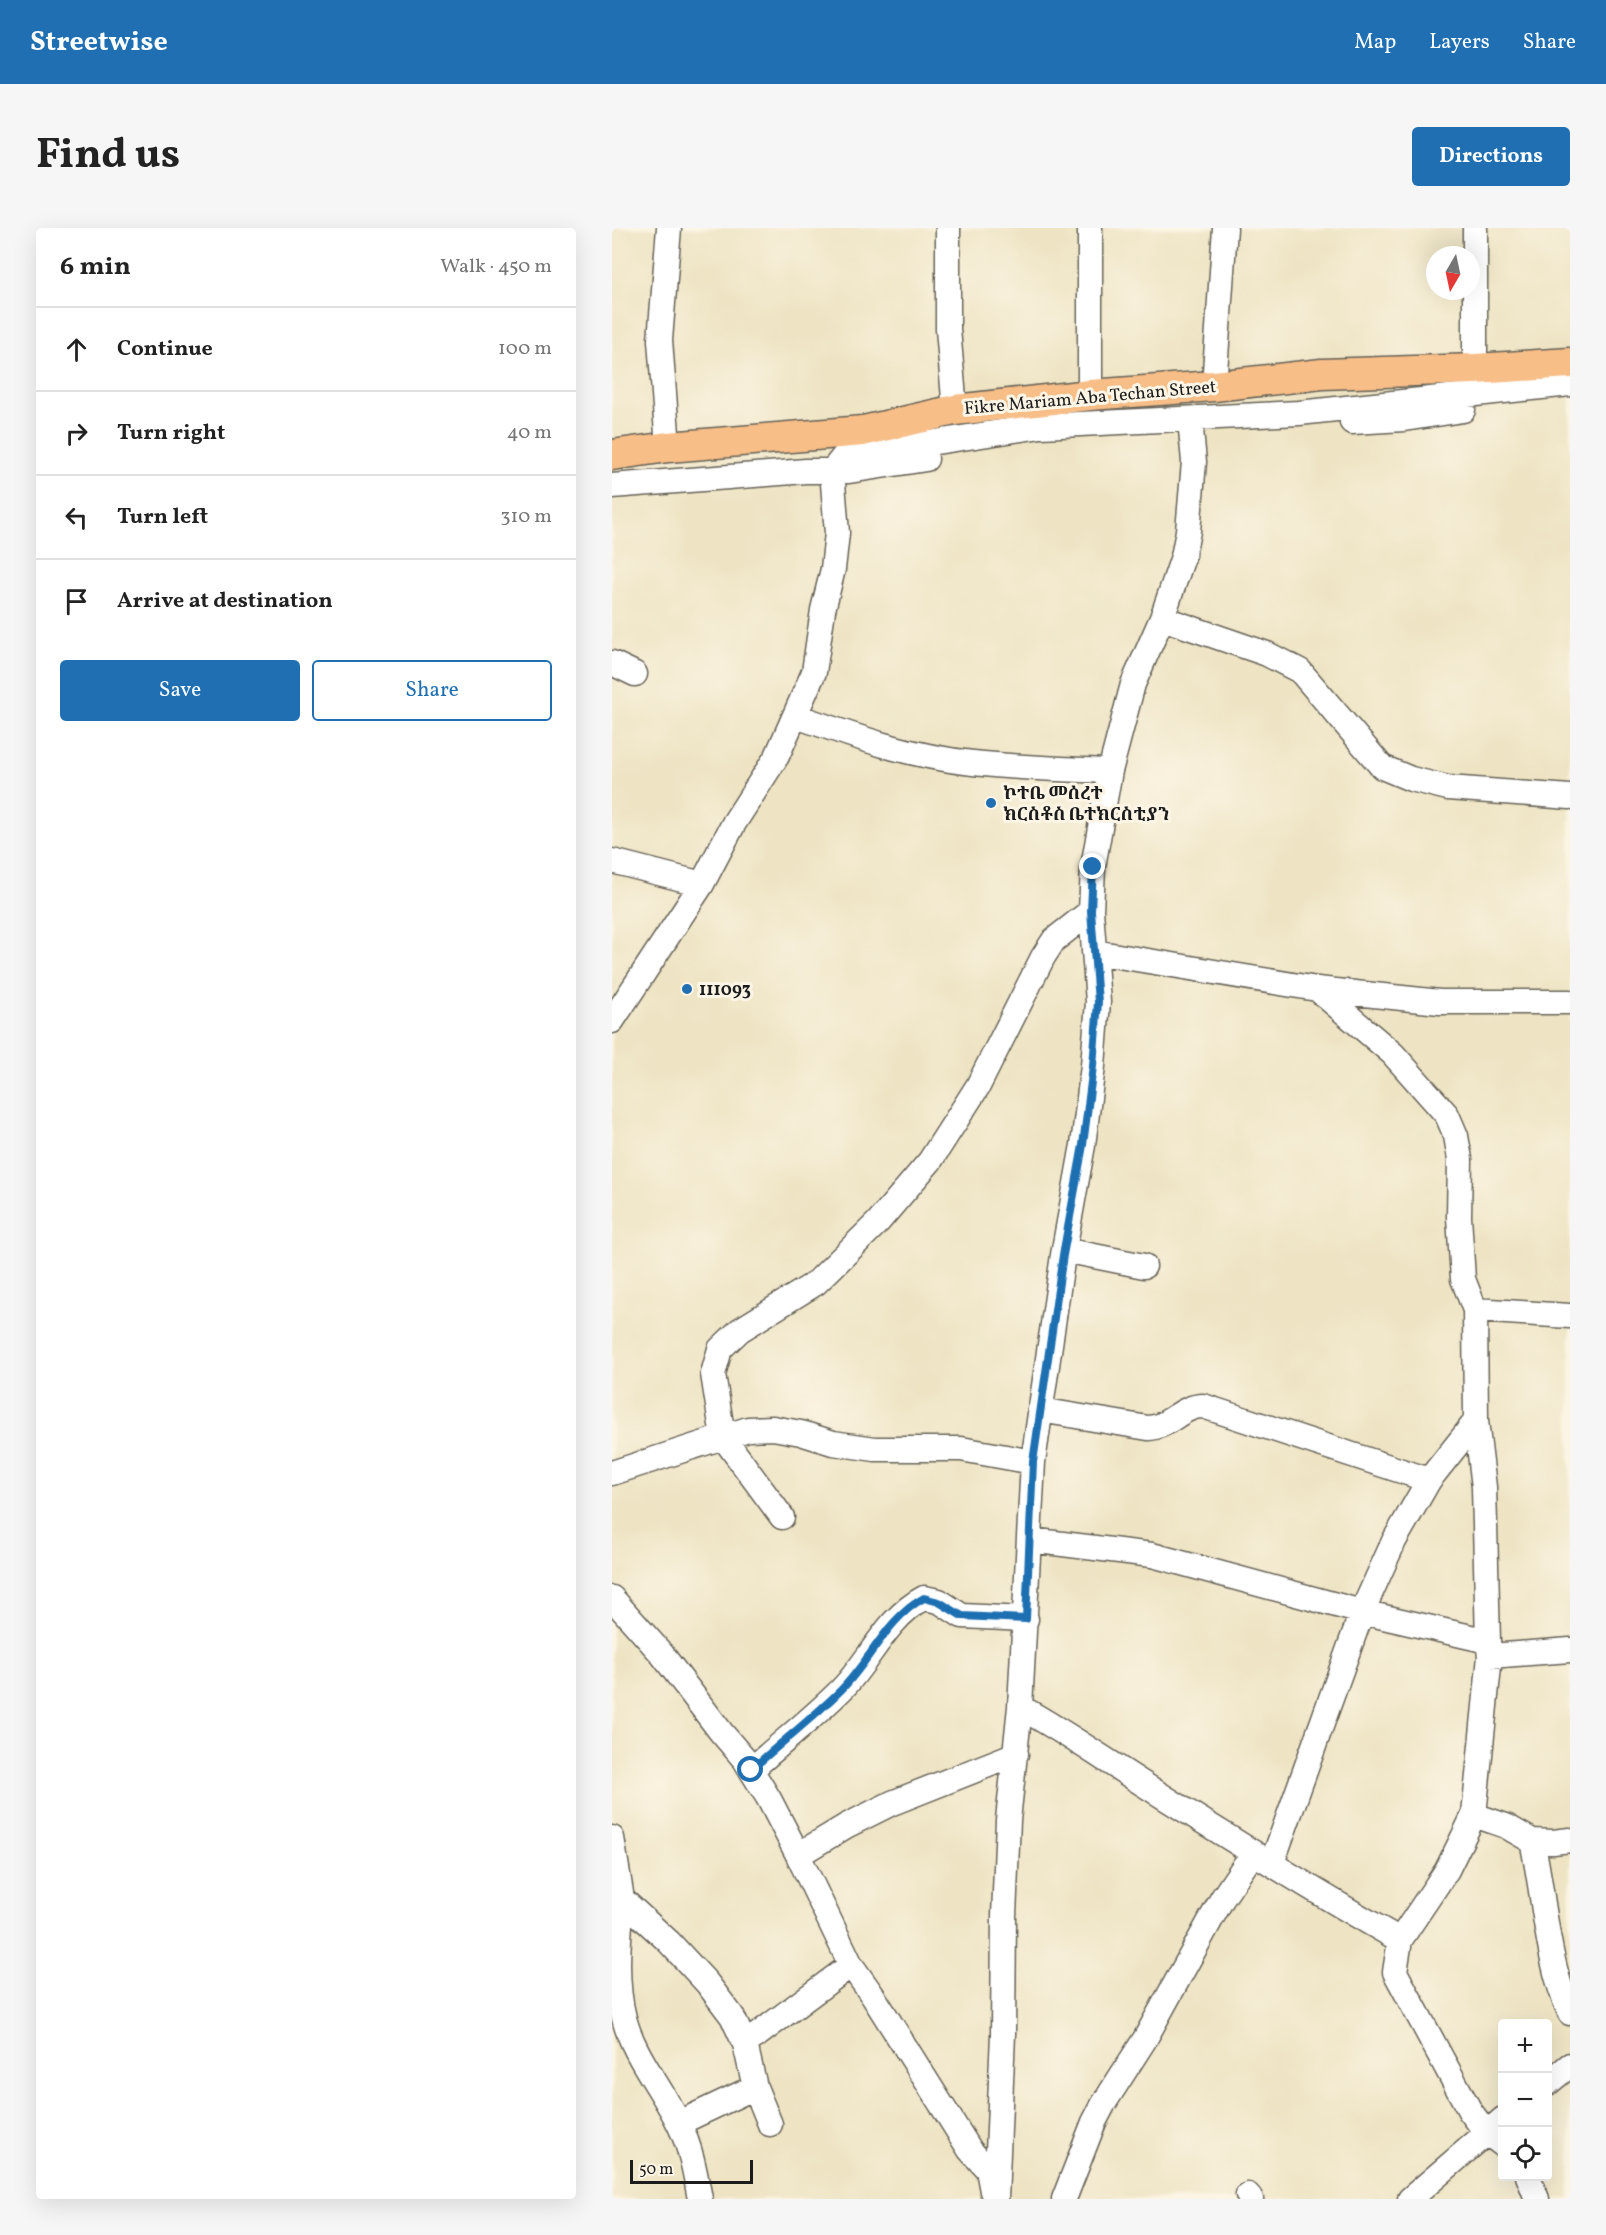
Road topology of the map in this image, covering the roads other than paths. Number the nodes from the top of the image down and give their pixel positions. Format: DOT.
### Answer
graph roads {
  1 [pos="669,228"];
  2 [pos="948,228"];
  3 [pos="1090,228"];
  4 [pos="1225,228"];
  5 [pos="1475,228"];
  6 [pos="1570,363"];
  7 [pos="1475,369"];
  8 [pos="1570,384"];
  9 [pos="1214,386"];
  10 [pos="1090,395"];
  11 [pos="1570,398"];
  12 [pos="955,410"];
  13 [pos="1191,426"];
  14 [pos="668,447"];
  15 [pos="612,455"];
  16 [pos="832,471"];
  17 [pos="612,486"];
  18 [pos="1162,618"];
  19 [pos="612,663"];
  20 [pos="635,674"];
  21 [pos="796,716"];
  22 [pos="1110,771"];
  23 [pos="1570,797"];
  24 [pos="612,861"];
  25 [pos="702,884"];
  26 [pos="1091,911"];
  27 [pos="1094,952"];
  28 [pos="1317,988"];
  29 [pos="1570,1002"];
  30 [pos="612,1021"];
  31 [pos="1064,1250"];
  32 [pos="1144,1266"];
  33 [pos="1474,1310"];
  34 [pos="1570,1316"];
  35 [pos="1040,1410"];
  36 [pos="1476,1421"];
  37 [pos="723,1437"];
  38 [pos="1033,1462"];
  39 [pos="612,1473"];
  40 [pos="1430,1480"];
  41 [pos="782,1517"];
  42 [pos="1030,1540"];
  43 [pos="612,1598"];
  44 [pos="1362,1612"];
  45 [pos="1026,1619"];
  46 [pos="1489,1648"];
  47 [pos="1570,1650"];
  48 [pos="1020,1707"];
  49 [pos="1016,1754"];
  50 [pos="751,1770"];
  51 [pos="1474,1815"];
  52 [pos="612,1838"];
  53 [pos="1570,1840"];
  54 [pos="1532,1841"];
  55 [pos="798,1855"];
  56 [pos="1263,1858"];
  57 [pos="622,1899"];
  58 [pos="1400,1940"];
  59 [pos="851,1965"];
  60 [pos="1570,2013"];
  61 [pos="745,2044"];
  62 [pos="1570,2066"];
  63 [pos="1552,2080"];
  64 [pos="755,2087"];
  65 [pos="679,2123"];
  66 [pos="770,2124"];
  67 [pos="1497,2132"];
  68 [pos="1530,2181"];
  69 [pos="1438,2188"];
  70 [pos="700,2199"];
  71 [pos="994,2199"];
  72 [pos="1064,2199"];
  73 [pos="1410,2199"];
  74 [pos="1537,2199"];
  1 -- 14 [label="street"];
  2 -- 12 [label="street"];
  3 -- 10 [label="street"];
  4 -- 9 [label="street"];
  5 -- 7 [label="street"];
  6 -- 7 [label="main road, Fikre Mariam Aba Techan Street"];
  7 -- 9 [label="main road, Fikre Mariam Aba Techan Street"];
  8 -- 13 [label="street"];
  9 -- 10 [label="main road, Fikre Mariam Aba Techan Street"];
  10 -- 12 [label="main road, Fikre Mariam Aba Techan Street"];
  11 -- 13 [label="street"];
  12 -- 14 [label="main road, Fikre Mariam Aba Techan Street"];
  13 -- 16 [label="street"];
  13 -- 18 [label="street"];
  14 -- 15 [label="main road, Fikre Mariam Aba Techan Street"];
  16 -- 17 [label="street"];
  16 -- 21 [label="street"];
  18 -- 22 [label="street"];
  18 -- 23 [label="street"];
  19 -- 20 [label="street"];
  21 -- 22 [label="street"];
  21 -- 25 [label="street"];
  22 -- 26 [label="street"];
  24 -- 25 [label="street"];
  25 -- 30 [label="street"];
  26 -- 27 [label="street"];
  26 -- 37 [label="street"];
  27 -- 28 [label="street"];
  27 -- 31 [label="street"];
  28 -- 29 [label="street"];
  28 -- 33 [label="street"];
  31 -- 32 [label="street"];
  31 -- 35 [label="street"];
  33 -- 34 [label="street"];
  33 -- 36 [label="street"];
  35 -- 38 [label="street"];
  35 -- 40 [label="street"];
  36 -- 40 [label="street"];
  36 -- 46 [label="street"];
  37 -- 38 [label="street"];
  37 -- 39 [label="street"];
  37 -- 41 [label="street"];
  38 -- 42 [label="street"];
  40 -- 44 [label="street"];
  42 -- 44 [label="street"];
  42 -- 45 [label="street"];
  43 -- 50 [label="street"];
  44 -- 46 [label="street"];
  44 -- 56 [label="street"];
  45 -- 48 [label="street"];
  45 -- 50 [label="street"];
  46 -- 47 [label="street"];
  46 -- 51 [label="street"];
  48 -- 49 [label="street"];
  48 -- 56 [label="street"];
  49 -- 55 [label="street"];
  49 -- 71 [label="street"];
  50 -- 55 [label="street"];
  51 -- 54 [label="street"];
  51 -- 58 [label="street"];
  52 -- 57 [label="street"];
  53 -- 54 [label="street"];
  54 -- 60 [label="street"];
  55 -- 59 [label="street"];
  56 -- 58 [label="street"];
  56 -- 72 [label="street"];
  57 -- 61 [label="street"];
  57 -- 65 [label="street"];
  58 -- 67 [label="street"];
  59 -- 61 [label="street"];
  59 -- 71 [label="street"];
  61 -- 64 [label="street"];
  62 -- 63 [label="street"];
  64 -- 65 [label="street"];
  64 -- 66 [label="street"];
  65 -- 70 [label="street"];
  67 -- 69 [label="street"];
  68 -- 74 [label="street"];
  69 -- 73 [label="street"];
}
